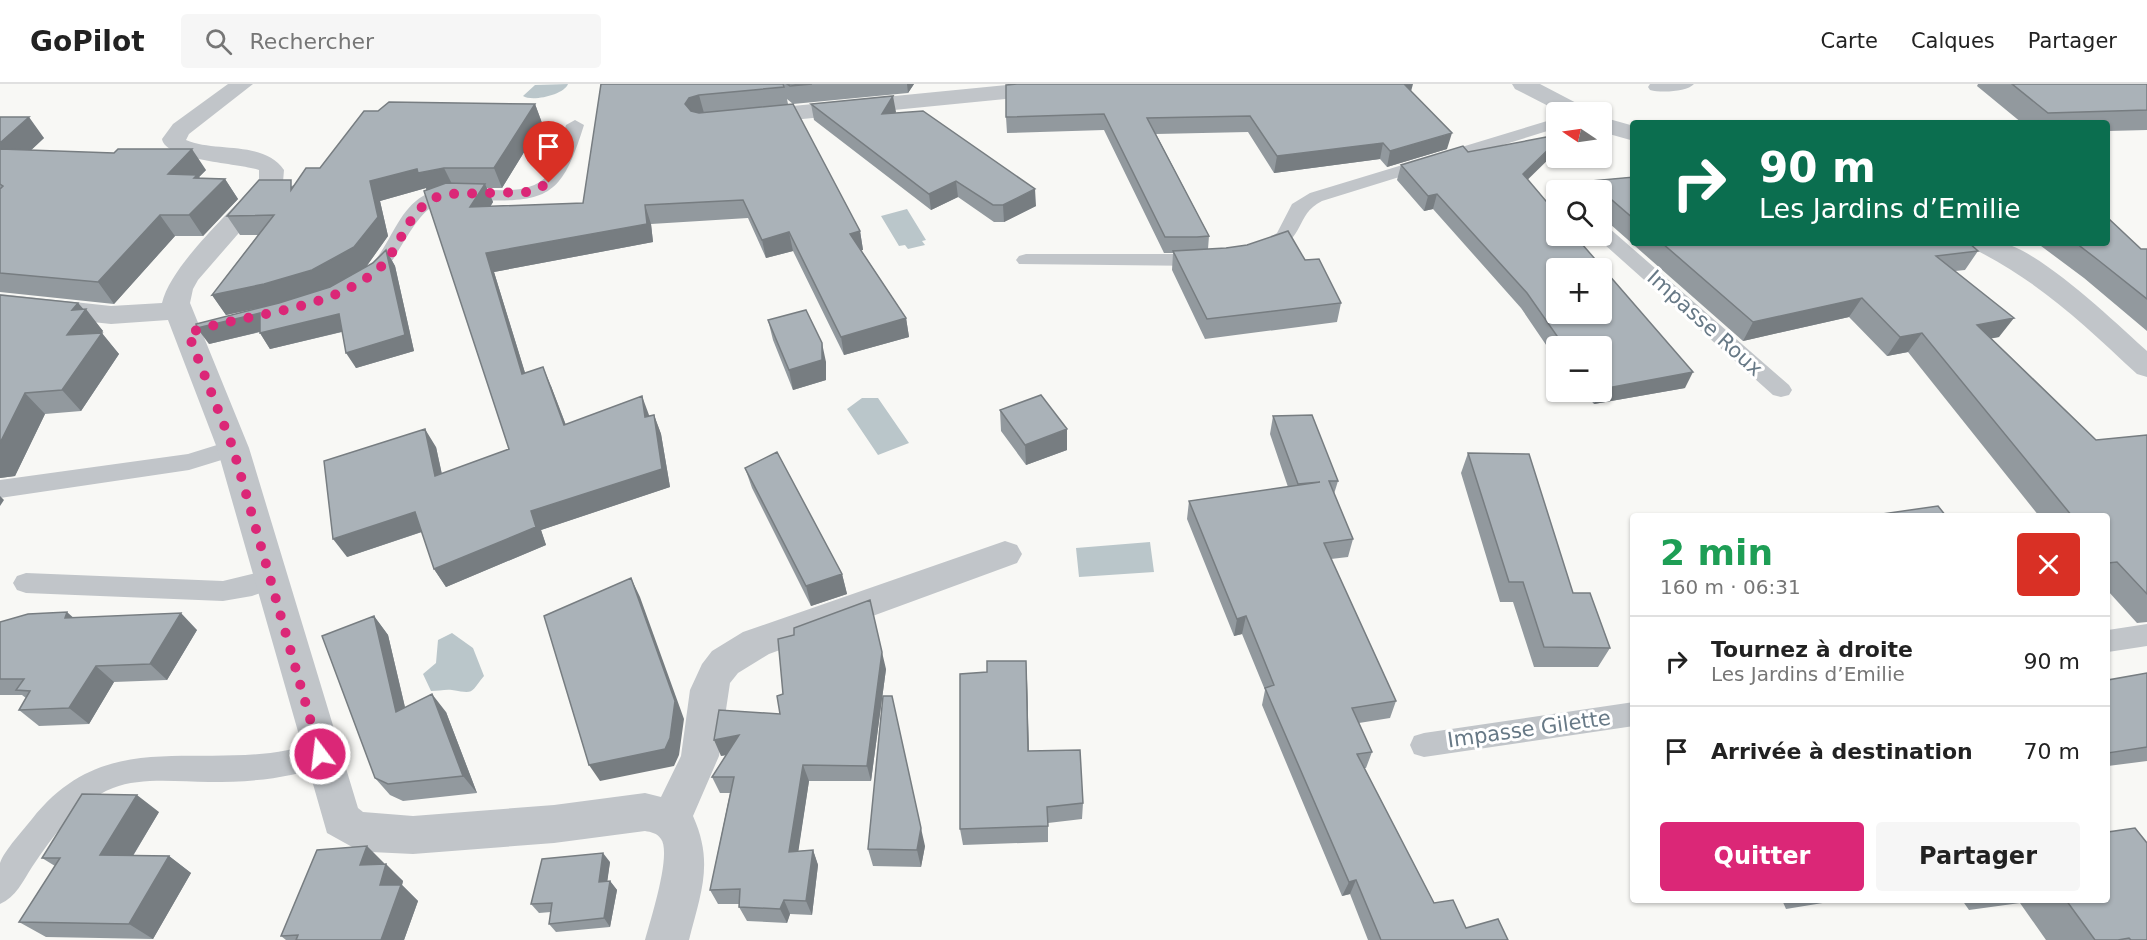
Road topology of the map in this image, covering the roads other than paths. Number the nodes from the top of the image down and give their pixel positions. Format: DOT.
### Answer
graph roads {
  1 [pos="242,84"];
  2 [pos="1085,84"];
  3 [pos="1523,84"];
  4 [pos="1686,84"];
  5 [pos="1656,87"];
  6 [pos="1557,102"];
  7 [pos="728,120"];
  8 [pos="575,125"];
  9 [pos="1546,126"];
  10 [pos="1612,126"];
  11 [pos="1630,133"];
  12 [pos="1612,241"];
  13 [pos="1989,246"];
  14 [pos="1242,255"];
  15 [pos="1216,259"];
  16 [pos="1026,260"];
  17 [pos="351,288"];
  18 [pos="0,303"];
  19 [pos="191,323"];
  20 [pos="2147,367"];
  21 [pos="1780,390"];
  22 [pos="233,448"];
  23 [pos="0,489"];
  24 [pos="1005,554"];
  25 [pos="272,579"];
  26 [pos="26,583"];
  27 [pos="2147,635"];
  28 [pos="2110,641"];
  29 [pos="1630,715"];
  30 [pos="1424,745"];
  31 [pos="320,754"];
  32 [pos="670,819"];
  33 [pos="0,889"];
  34 [pos="667,940"];
  1 -- 19 [label="street"];
  2 -- 7 [label="street"];
  3 -- 6 [label="street"];
  4 -- 5 [label="lane"];
  8 -- 17 [label="lane"];
  9 -- 14 [label="lane"];
  10 -- 11 [label="street"];
  12 -- 21 [label="lane, Impasse Roux"];
  13 -- 20 [label="street"];
  15 -- 16 [label="lane"];
  18 -- 19 [label="street"];
  19 -- 22 [label="street"];
  22 -- 23 [label="lane"];
  22 -- 25 [label="street"];
  24 -- 32 [label="street"];
  25 -- 26 [label="lane"];
  25 -- 31 [label="street"];
  27 -- 28 [label="lane"];
  29 -- 30 [label="lane, Impasse Gilette"];
  31 -- 32 [label="street"];
  31 -- 33 [label="lane"];
  32 -- 34 [label="street"];
}
